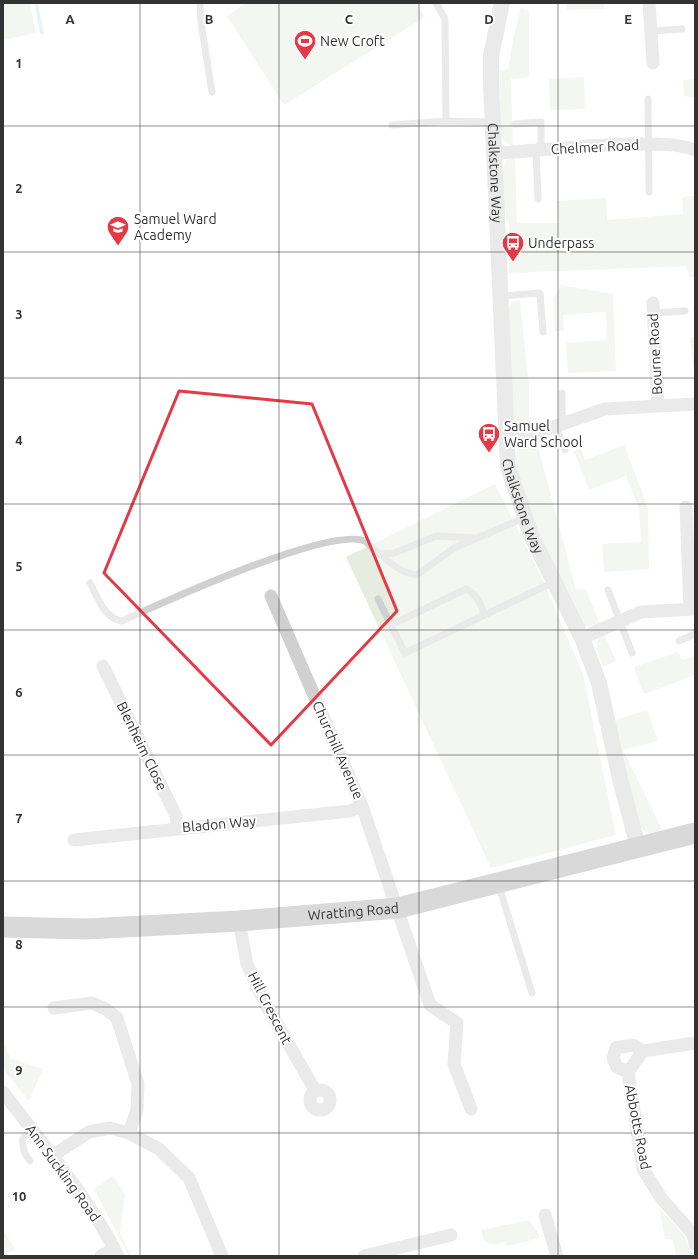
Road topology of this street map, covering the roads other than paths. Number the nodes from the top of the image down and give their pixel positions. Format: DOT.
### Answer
graph roads {
  1 [pos="200,3"];
  2 [pos="436,3"];
  3 [pos="502,3"];
  4 [pos="649,3"];
  5 [pos="682,29"];
  6 [pos="652,31"];
  7 [pos="653,63"];
  8 [pos="212,92"];
  9 [pos="648,99"];
  10 [pos="446,121"];
  11 [pos="493,122"];
  12 [pos="515,124"];
  13 [pos="392,125"];
  14 [pos="648,144"];
  15 [pos="538,150"];
  16 [pos="695,150"];
  17 [pos="495,153"];
  18 [pos="649,192"];
  19 [pos="538,199"];
  20 [pos="500,296"];
  21 [pos="653,308"];
  22 [pos="685,311"];
  23 [pos="543,332"];
  24 [pos="562,393"];
  25 [pos="695,404"];
  26 [pos="658,405"];
  27 [pos="559,425"];
  28 [pos="508,435"];
  29 [pos="565,450"];
  30 [pos="689,515"];
  31 [pos="524,518"];
  32 [pos="478,538"];
  33 [pos="379,553"];
  34 [pos="554,582"];
  35 [pos="90,583"];
  36 [pos="608,590"];
  37 [pos="270,596"];
  38 [pos="378,599"];
  39 [pos="692,609"];
  40 [pos="485,614"];
  41 [pos="619,622"];
  42 [pos="391,625"];
  43 [pos="695,634"];
  44 [pos="582,638"];
  45 [pos="679,640"];
  46 [pos="632,653"];
  47 [pos="103,666"];
  48 [pos="362,806"];
  49 [pos="177,828"];
  50 [pos="695,833"];
  51 [pos="74,840"];
  52 [pos="638,847"];
  53 [pos="498,881"];
  54 [pos="398,908"];
  55 [pos="239,921"];
  56 [pos="3,927"];
  57 [pos="532,993"];
  58 [pos="54,1008"];
  59 [pos="695,1043"];
  60 [pos="643,1051"];
  61 [pos="628,1072"];
  62 [pos="316,1090"];
  63 [pos="3,1092"];
  64 [pos="471,1109"];
  65 [pos="32,1130"];
  66 [pos="129,1133"];
  67 [pos="52,1156"];
  68 [pos="30,1161"];
  69 [pos="545,1215"];
  70 [pos="451,1235"];
  71 [pos="695,1244"];
  72 [pos="116,1252"];
  73 [pos="101,1256"];
  74 [pos="222,1256"];
  75 [pos="364,1256"];
  76 [pos="557,1256"];
  1 -- 8 [label="lane"];
  2 -- 10 [label="lane"];
  3 -- 11 [label="street, Chalkstone Way"];
  4 -- 6 [label="street"];
  5 -- 6 [label="lane"];
  6 -- 7 [label="street"];
  9 -- 14 [label="lane"];
  10 -- 11 [label="lane"];
  10 -- 13 [label="lane"];
  11 -- 17 [label="street, Chalkstone Way"];
  12 -- 15 [label="lane"];
  14 -- 15 [label="street, Chelmer Road"];
  14 -- 16 [label="street, Chelmer Road"];
  14 -- 18 [label="lane"];
  15 -- 17 [label="street, Chelmer Road"];
  15 -- 19 [label="lane"];
  17 -- 20 [label="street, Chalkstone Way"];
  20 -- 23 [label="lane"];
  20 -- 28 [label="street, Chalkstone Way"];
  21 -- 22 [label="lane"];
  21 -- 26 [label="street, Bourne Road"];
  24 -- 27 [label="lane"];
  25 -- 26 [label="street, Bourne Road"];
  26 -- 27 [label="street, Bourne Road"];
  27 -- 28 [label="street, Bourne Road"];
  27 -- 29 [label="lane"];
  28 -- 31 [label="street, Chalkstone Way"];
  30 -- 39 [label="street"];
  31 -- 32 [label="lane"];
  31 -- 34 [label="street, Chalkstone Way"];
  32 -- 33 [label="lane"];
  32 -- 33 [label="lane"];
  33 -- 35 [label="lane"];
  34 -- 40 [label="lane"];
  34 -- 44 [label="street, Chalkstone Way"];
  36 -- 41 [label="lane"];
  37 -- 48 [label="street, Churchill Avenue"];
  38 -- 42 [label="lane"];
  39 -- 41 [label="street"];
  40 -- 42 [label="lane"];
  40 -- 42 [label="lane"];
  41 -- 44 [label="street"];
  41 -- 46 [label="lane"];
  43 -- 45 [label="lane"];
  44 -- 52 [label="street, Chalkstone Way"];
  47 -- 49 [label="street, Blenheim Close"];
  48 -- 49 [label="street, Bladon Way"];
  48 -- 54 [label="street, Churchill Avenue"];
  49 -- 51 [label="street, Bladon Way"];
  50 -- 52 [label="main road, Wratting Road"];
  52 -- 53 [label="main road, Wratting Road"];
  53 -- 54 [label="main road, Wratting Road"];
  53 -- 57 [label="lane"];
  54 -- 55 [label="main road, Wratting Road"];
  54 -- 64 [label="street, Churchill Avenue"];
  55 -- 56 [label="main road, Wratting Road"];
  55 -- 62 [label="street, Hill Crescent"];
  58 -- 66 [label="street"];
  59 -- 60 [label="street"];
  60 -- 61 [label="street, Abbotts Road"];
  60 -- 61 [label="street"];
  61 -- 71 [label="street, Abbotts Road"];
  63 -- 65 [label="street, Ann Suckling Road"];
  65 -- 67 [label="street, Ann Suckling Road"];
  65 -- 68 [label="lane"];
  66 -- 67 [label="street"];
  66 -- 74 [label="street"];
  67 -- 72 [label="street, Ann Suckling Road"];
  69 -- 76 [label="street"];
  70 -- 75 [label="street"];
  72 -- 73 [label="street"];
}
